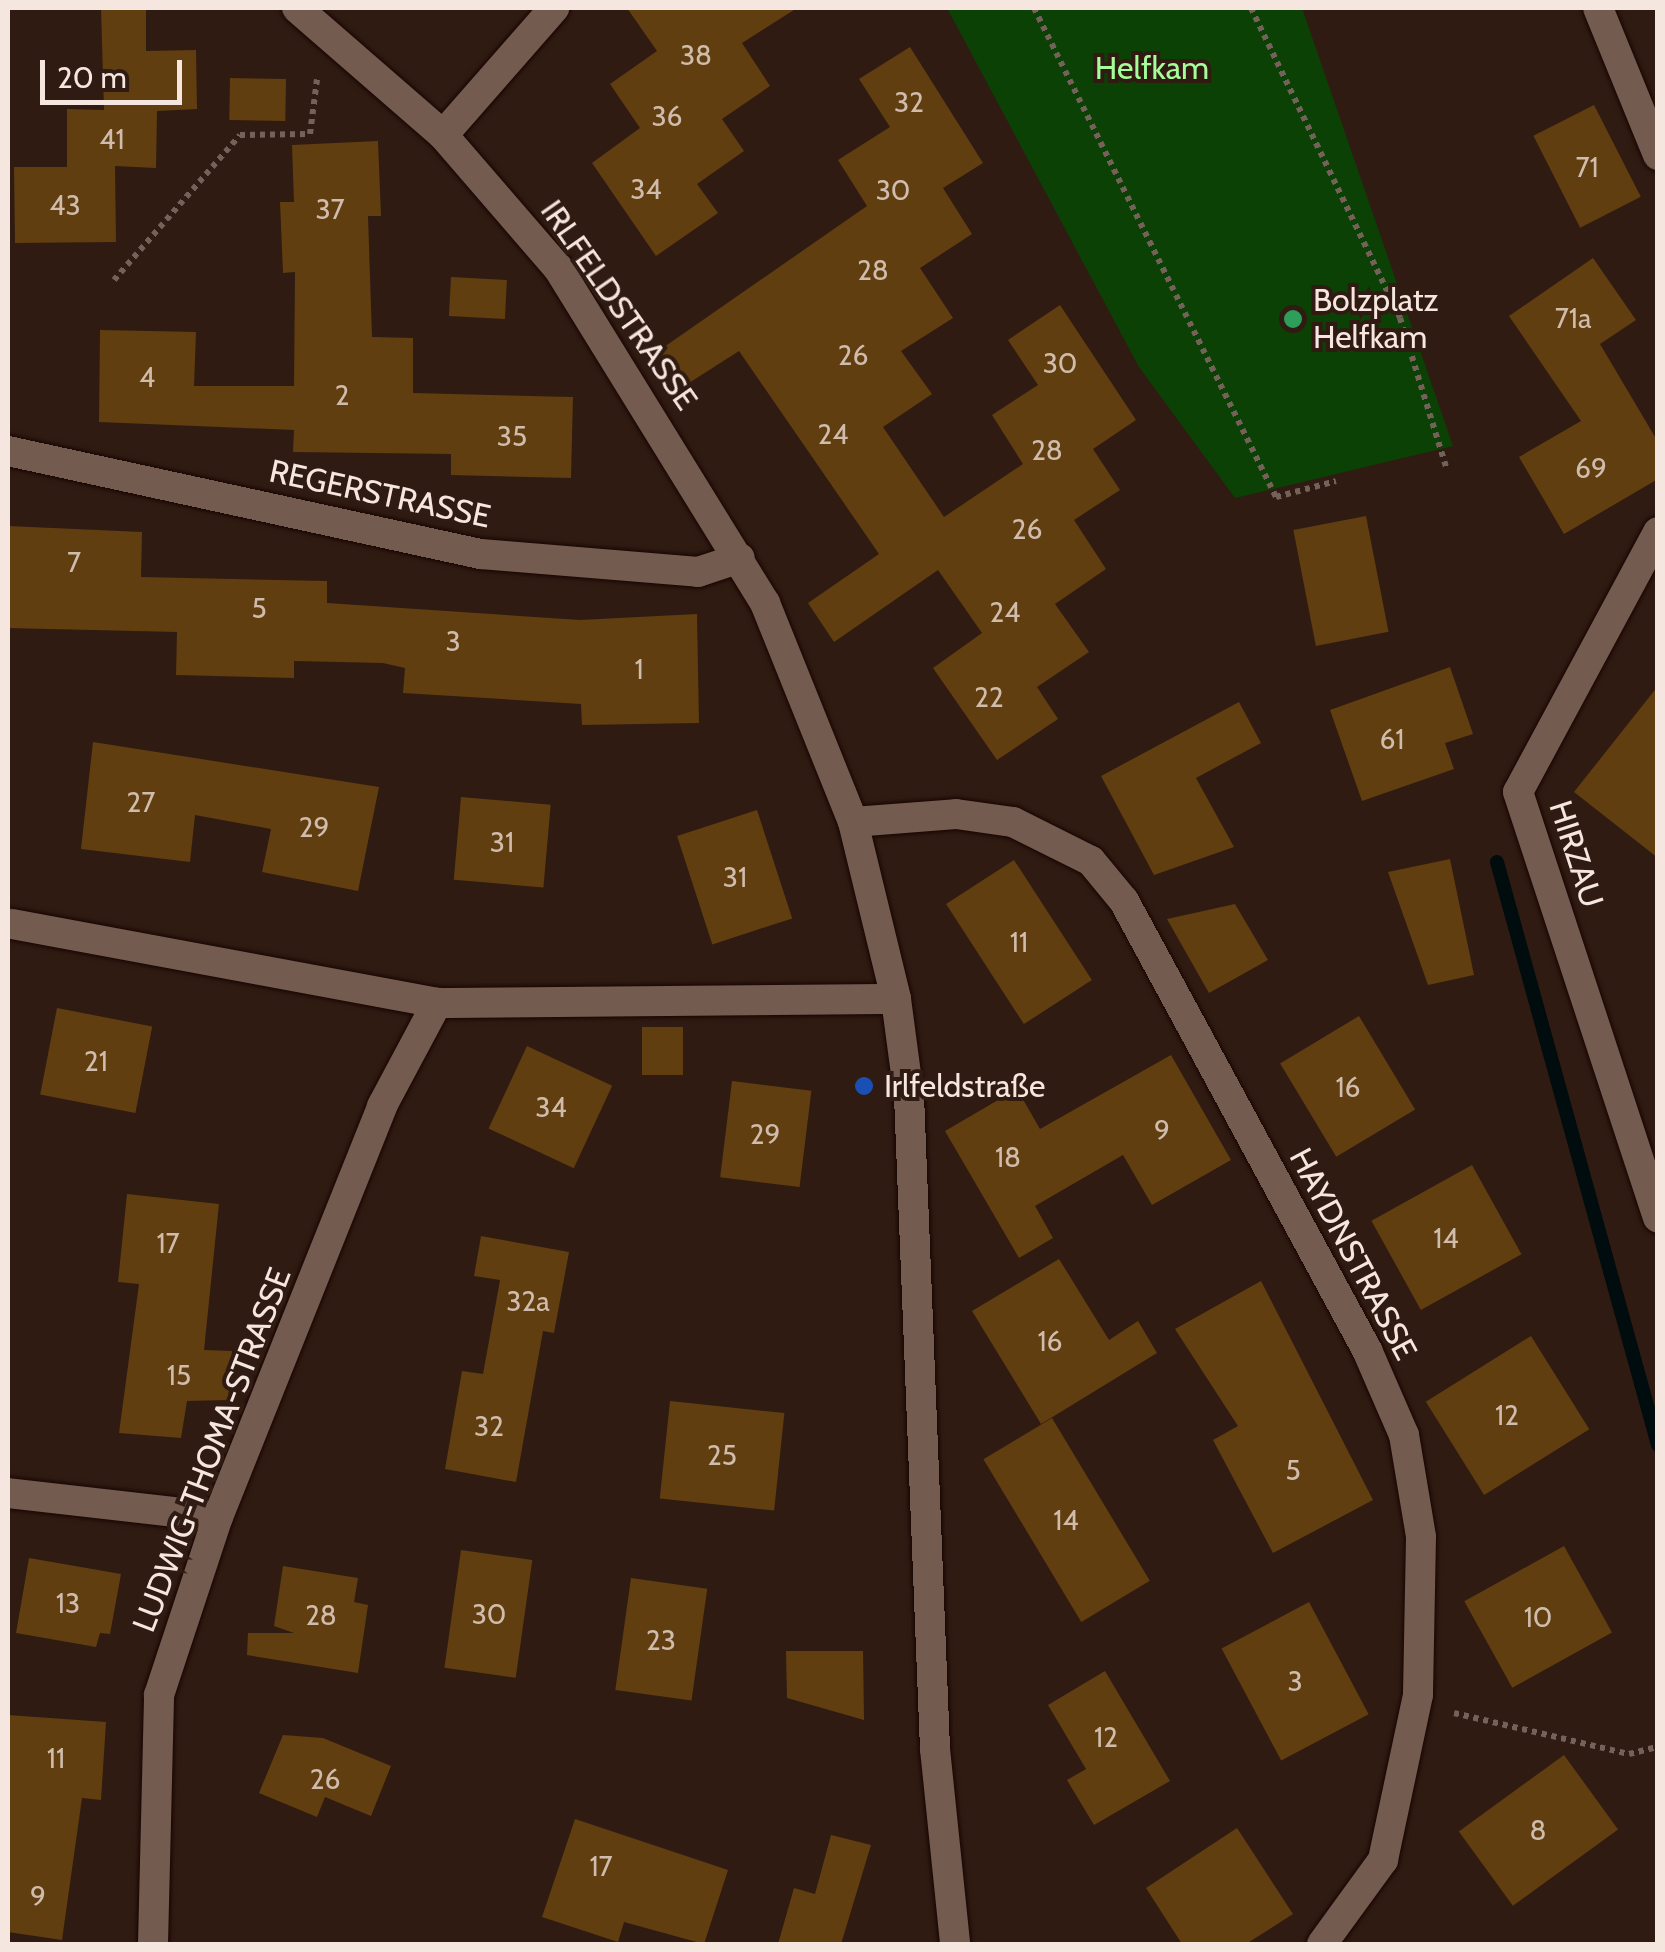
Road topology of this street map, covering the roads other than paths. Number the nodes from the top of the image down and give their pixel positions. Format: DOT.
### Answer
graph roads {
  1 [pos="297,8"];
  2 [pos="554,8"];
  3 [pos="1598,8"];
  4 [pos="443,135"];
  5 [pos="1658,155"];
  6 [pos="8,451"];
  7 [pos="1658,532"];
  8 [pos="740,558"];
  9 [pos="853,822"];
  10 [pos="12,924"];
  11 [pos="896,999"];
  12 [pos="437,1003"];
  13 [pos="1657,1214"];
  14 [pos="8,1493"];
  15 [pos="218,1517"];
  16 [pos="154,1944"];
  17 [pos="955,1944"];
  18 [pos="1322,1944"];
  1 -- 4 [label="street, IRLFELDSTRASSE"];
  2 -- 4 [label="street"];
  3 -- 5 [label="street"];
  4 -- 8 [label="street, IRLFELDSTRASSE"];
  6 -- 8 [label="street, REGERSTRASSE"];
  7 -- 13 [label="street, HIRZAU"];
  8 -- 9 [label="street, IRLFELDSTRASSE"];
  9 -- 11 [label="street, IRLFELDSTRASSE"];
  9 -- 18 [label="street, HAYDNSTRASSE"];
  10 -- 12 [label="street"];
  11 -- 12 [label="street"];
  11 -- 17 [label="street, IRLFELDSTRASSE"];
  12 -- 15 [label="street, LUDWIG-THOMA-STRASSE"];
  14 -- 15 [label="street"];
  15 -- 16 [label="street, LUDWIG-THOMA-STRASSE"];
}
